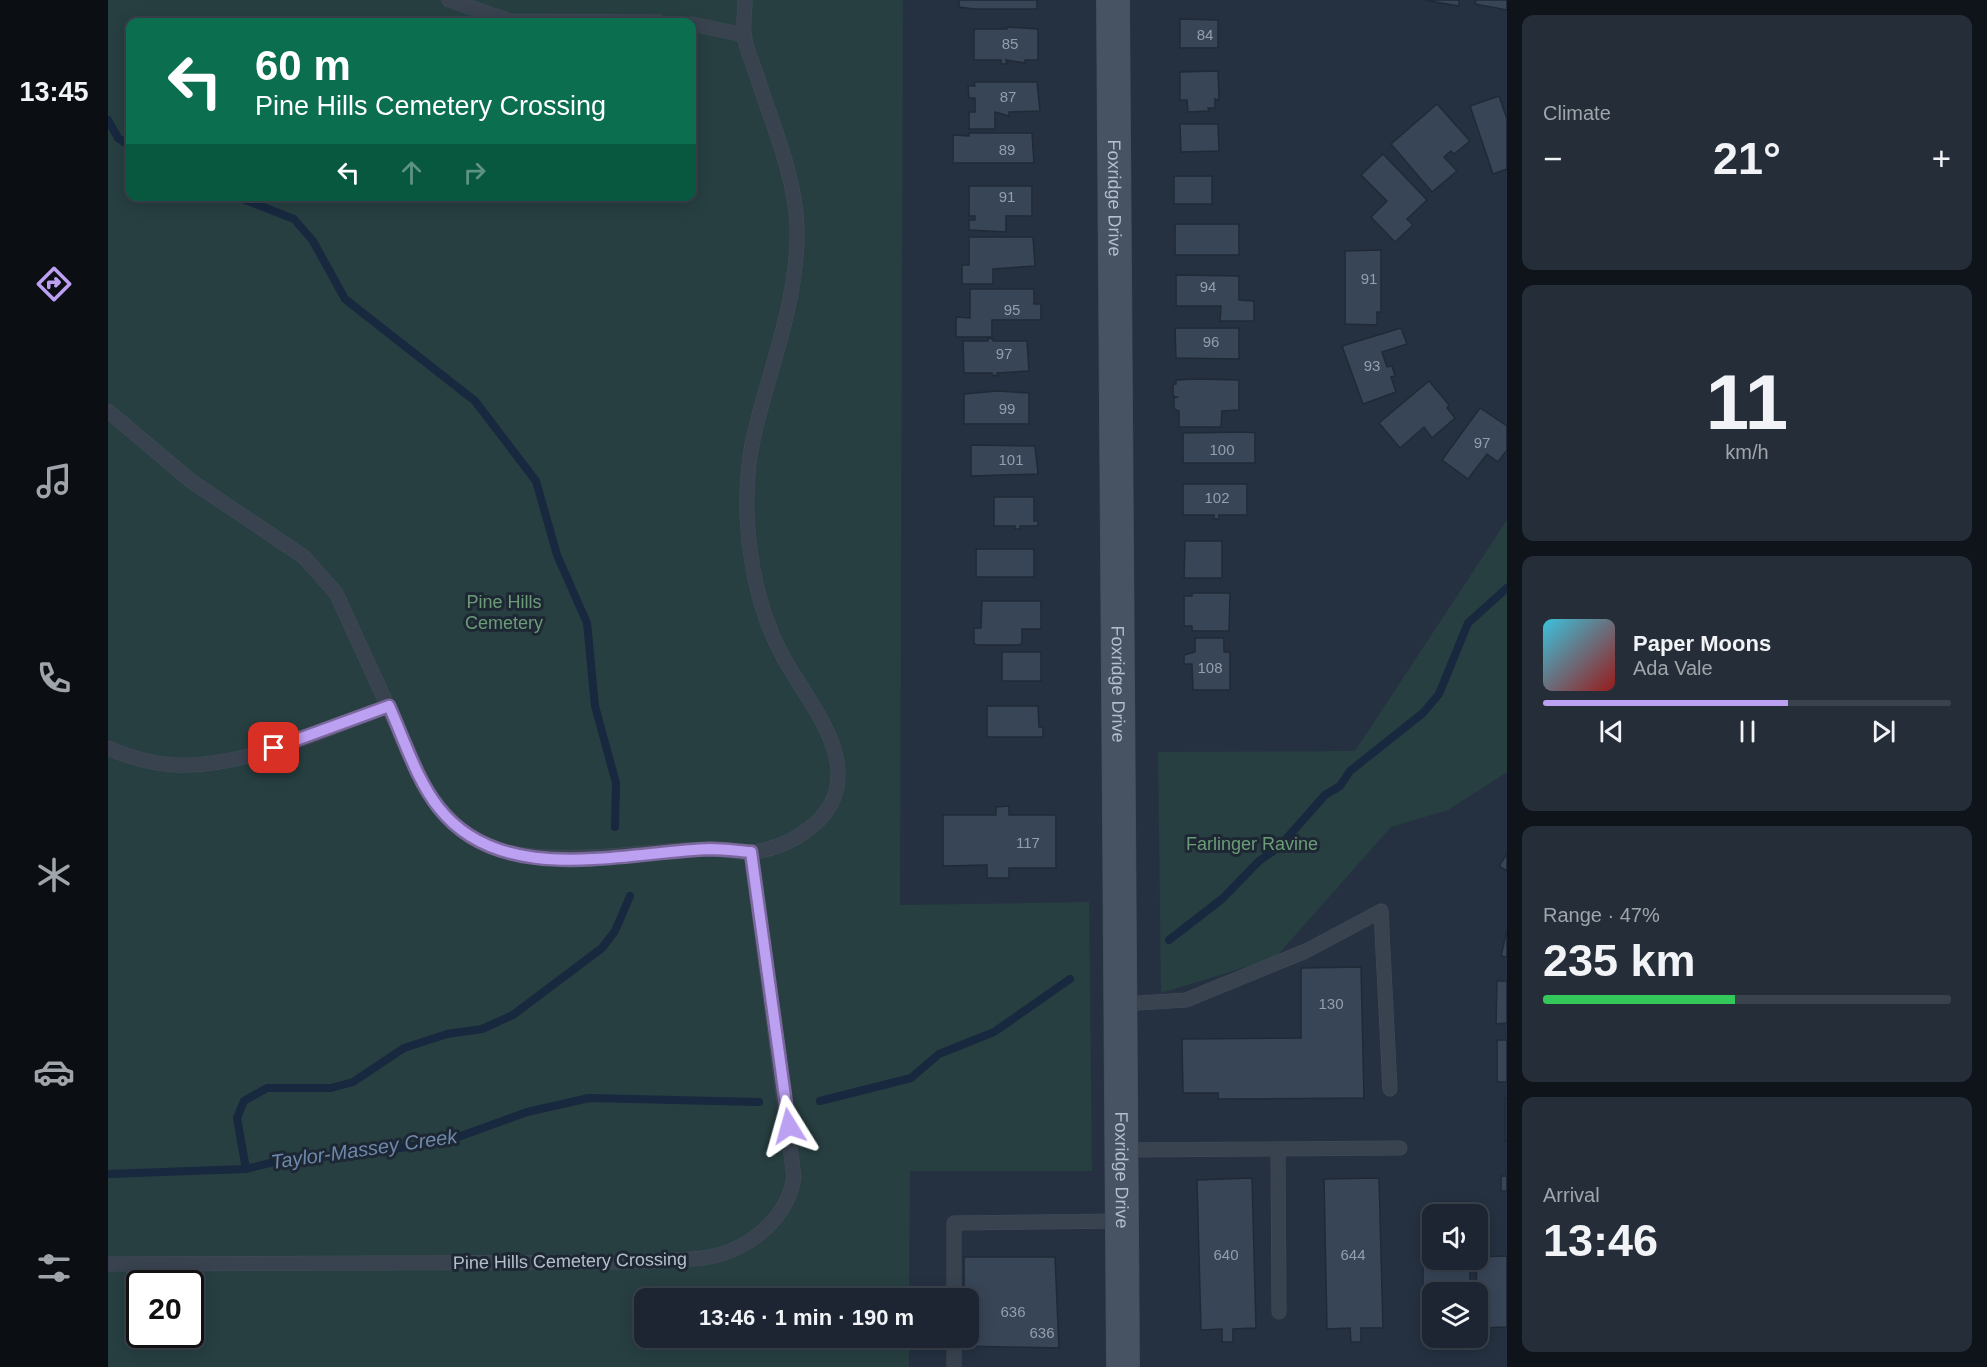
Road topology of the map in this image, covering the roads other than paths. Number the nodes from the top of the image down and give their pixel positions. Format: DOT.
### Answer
graph roads {
  1 [pos="449,0"];
  2 [pos="745,0"];
  3 [pos="1113,0"];
  4 [pos="501,18"];
  5 [pos="696,25"];
  6 [pos="744,35"];
  7 [pos="108,411"];
  8 [pos="389,706"];
  9 [pos="108,748"];
  10 [pos="751,852"];
  11 [pos="1122,1004"];
  12 [pos="1390,1089"];
  13 [pos="1400,1148"];
  14 [pos="1122,1150"];
  15 [pos="1278,1150"];
  16 [pos="1122,1221"];
  17 [pos="108,1264"];
  18 [pos="954,1288"];
  19 [pos="1279,1312"];
  20 [pos="954,1348"];
  21 [pos="954,1367"];
  22 [pos="1123,1367"];
  1 -- 4 [label="lane"];
  2 -- 6 [label="lane"];
  3 -- 11 [label="street, Foxridge Drive"];
  5 -- 6 [label="lane"];
  6 -- 10 [label="lane"];
  7 -- 8 [label="lane"];
  8 -- 9 [label="lane"];
  8 -- 10 [label="lane"];
  10 -- 17 [label="lane, Pine Hills Cemetery Crossing"];
  11 -- 12 [label="lane"];
  11 -- 14 [label="street, Foxridge Drive"];
  13 -- 15 [label="lane"];
  14 -- 15 [label="lane"];
  14 -- 16 [label="street, Foxridge Drive"];
  15 -- 19 [label="lane"];
  16 -- 18 [label="lane"];
  16 -- 22 [label="street, Foxridge Drive"];
  20 -- 21 [label="lane"];
}
